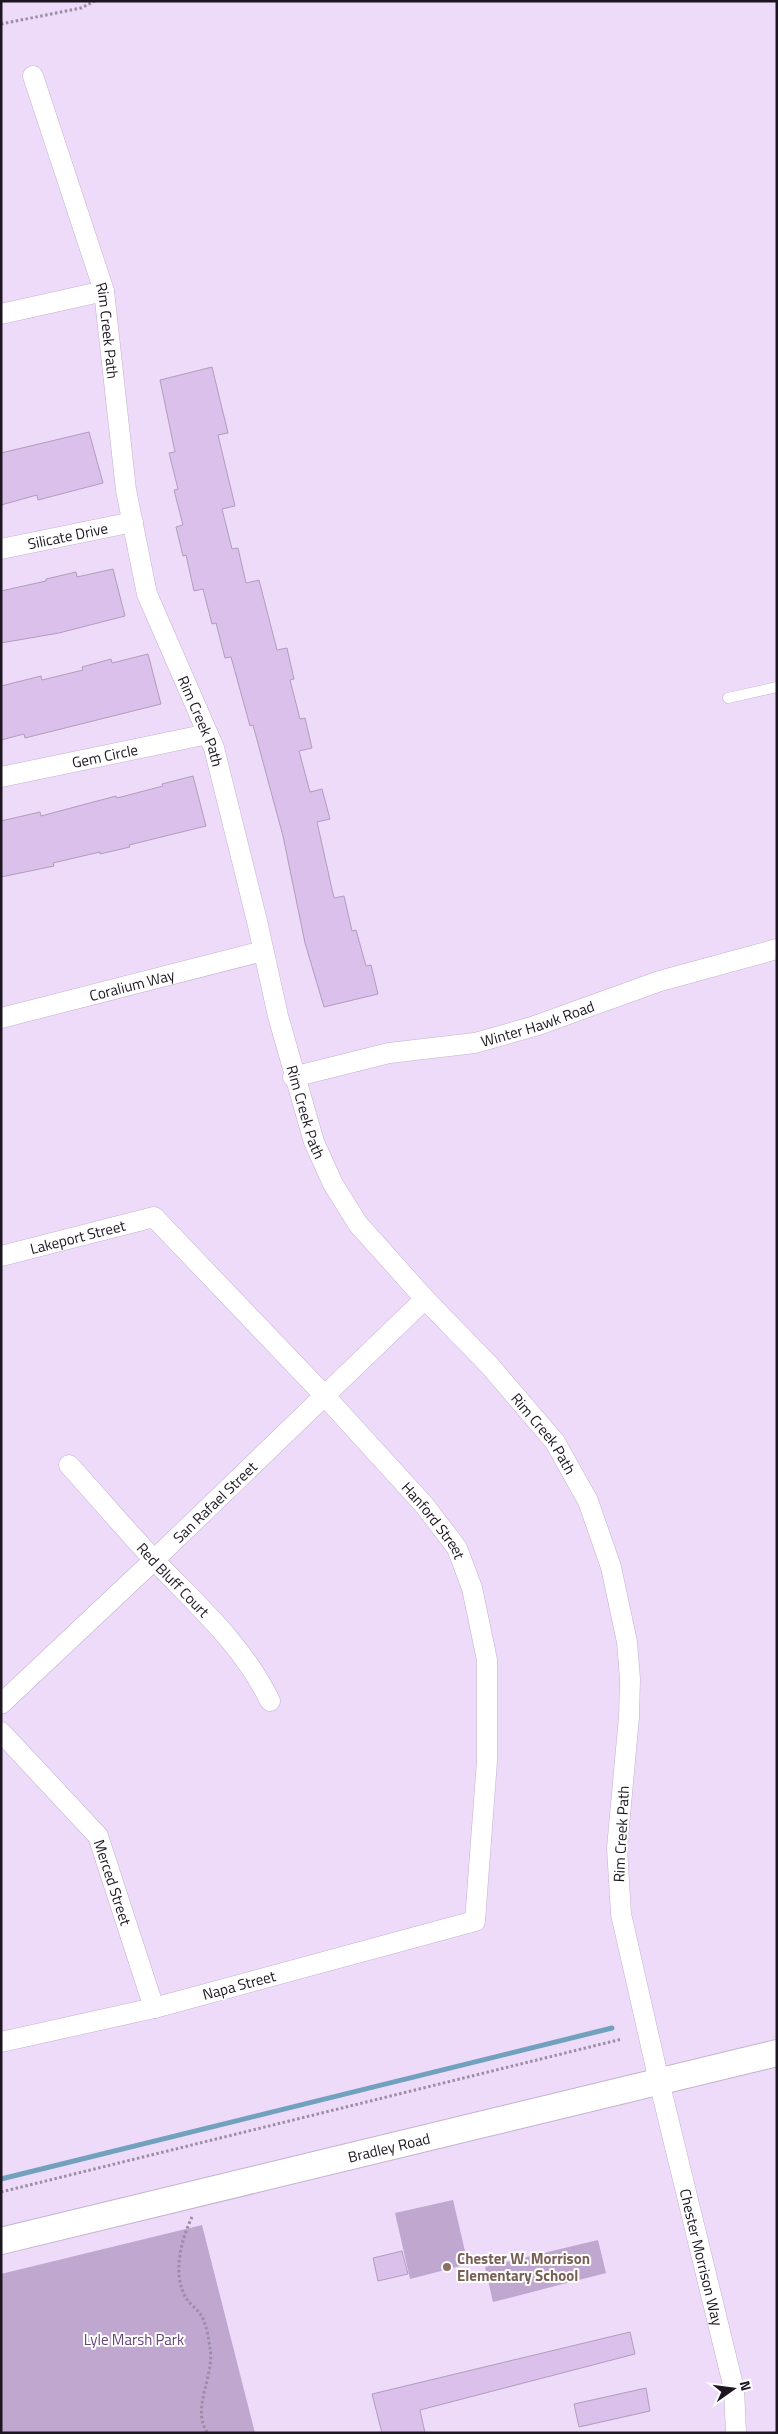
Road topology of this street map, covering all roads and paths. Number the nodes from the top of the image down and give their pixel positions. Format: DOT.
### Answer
graph roads {
  1 [pos="95,1"];
  2 [pos="1,24"];
  3 [pos="32,76"];
  4 [pos="104,291"];
  5 [pos="1,314"];
  6 [pos="133,522"];
  7 [pos="1,549"];
  8 [pos="777,688"];
  9 [pos="728,698"];
  10 [pos="208,734"];
  11 [pos="1,777"];
  12 [pos="777,949"];
  13 [pos="263,951"];
  14 [pos="1,1018"];
  15 [pos="293,1077"];
  16 [pos="154,1217"];
  17 [pos="1,1256"];
  18 [pos="425,1299"];
  19 [pos="324,1395"];
  20 [pos="69,1465"];
  21 [pos="154,1560"];
  22 [pos="270,1701"];
  23 [pos="1,1704"];
  24 [pos="1,1732"];
  25 [pos="476,1921"];
  26 [pos="154,2008"];
  27 [pos="622,2039"];
  28 [pos="1,2042"];
  29 [pos="777,2053"];
  30 [pos="659,2081"];
  31 [pos="1,2192"];
  32 [pos="203,2192"];
  33 [pos="1,2241"];
  34 [pos="208,2433"];
  35 [pos="736,2433"];
  1 -- 2 [label="path"];
  3 -- 4 [label="street, Rim Creek Path"];
  4 -- 5 [label="street"];
  4 -- 6 [label="street, Rim Creek Path"];
  6 -- 7 [label="street, Silicate Drive"];
  6 -- 10 [label="street, Rim Creek Path"];
  8 -- 9 [label="lane"];
  10 -- 11 [label="street, Gem Circle"];
  10 -- 13 [label="street, Rim Creek Path"];
  12 -- 15 [label="street, Winter Hawk Road"];
  13 -- 14 [label="street, Coralium Way"];
  13 -- 15 [label="street, Rim Creek Path"];
  15 -- 18 [label="street, Rim Creek Path"];
  16 -- 17 [label="street, Lakeport Street"];
  16 -- 19 [label="street, Hanford Street"];
  18 -- 19 [label="street, San Rafael Street"];
  18 -- 30 [label="street, Rim Creek Path"];
  19 -- 21 [label="street, San Rafael Street"];
  19 -- 25 [label="street, Hanford Street"];
  20 -- 21 [label="street, Red Bluff Court"];
  21 -- 22 [label="street, Red Bluff Court"];
  21 -- 23 [label="street, San Rafael Street"];
  24 -- 26 [label="street, Merced Street"];
  25 -- 26 [label="street, Napa Street"];
  26 -- 28 [label="street, Napa Street"];
  27 -- 31 [label="path"];
  29 -- 30 [label="street, Bradley Road"];
  30 -- 32 [label="street, Bradley Road"];
  30 -- 35 [label="street, Chester Morrison Way"];
  32 -- 33 [label="street, Bradley Road"];
  32 -- 34 [label="path"];
}
